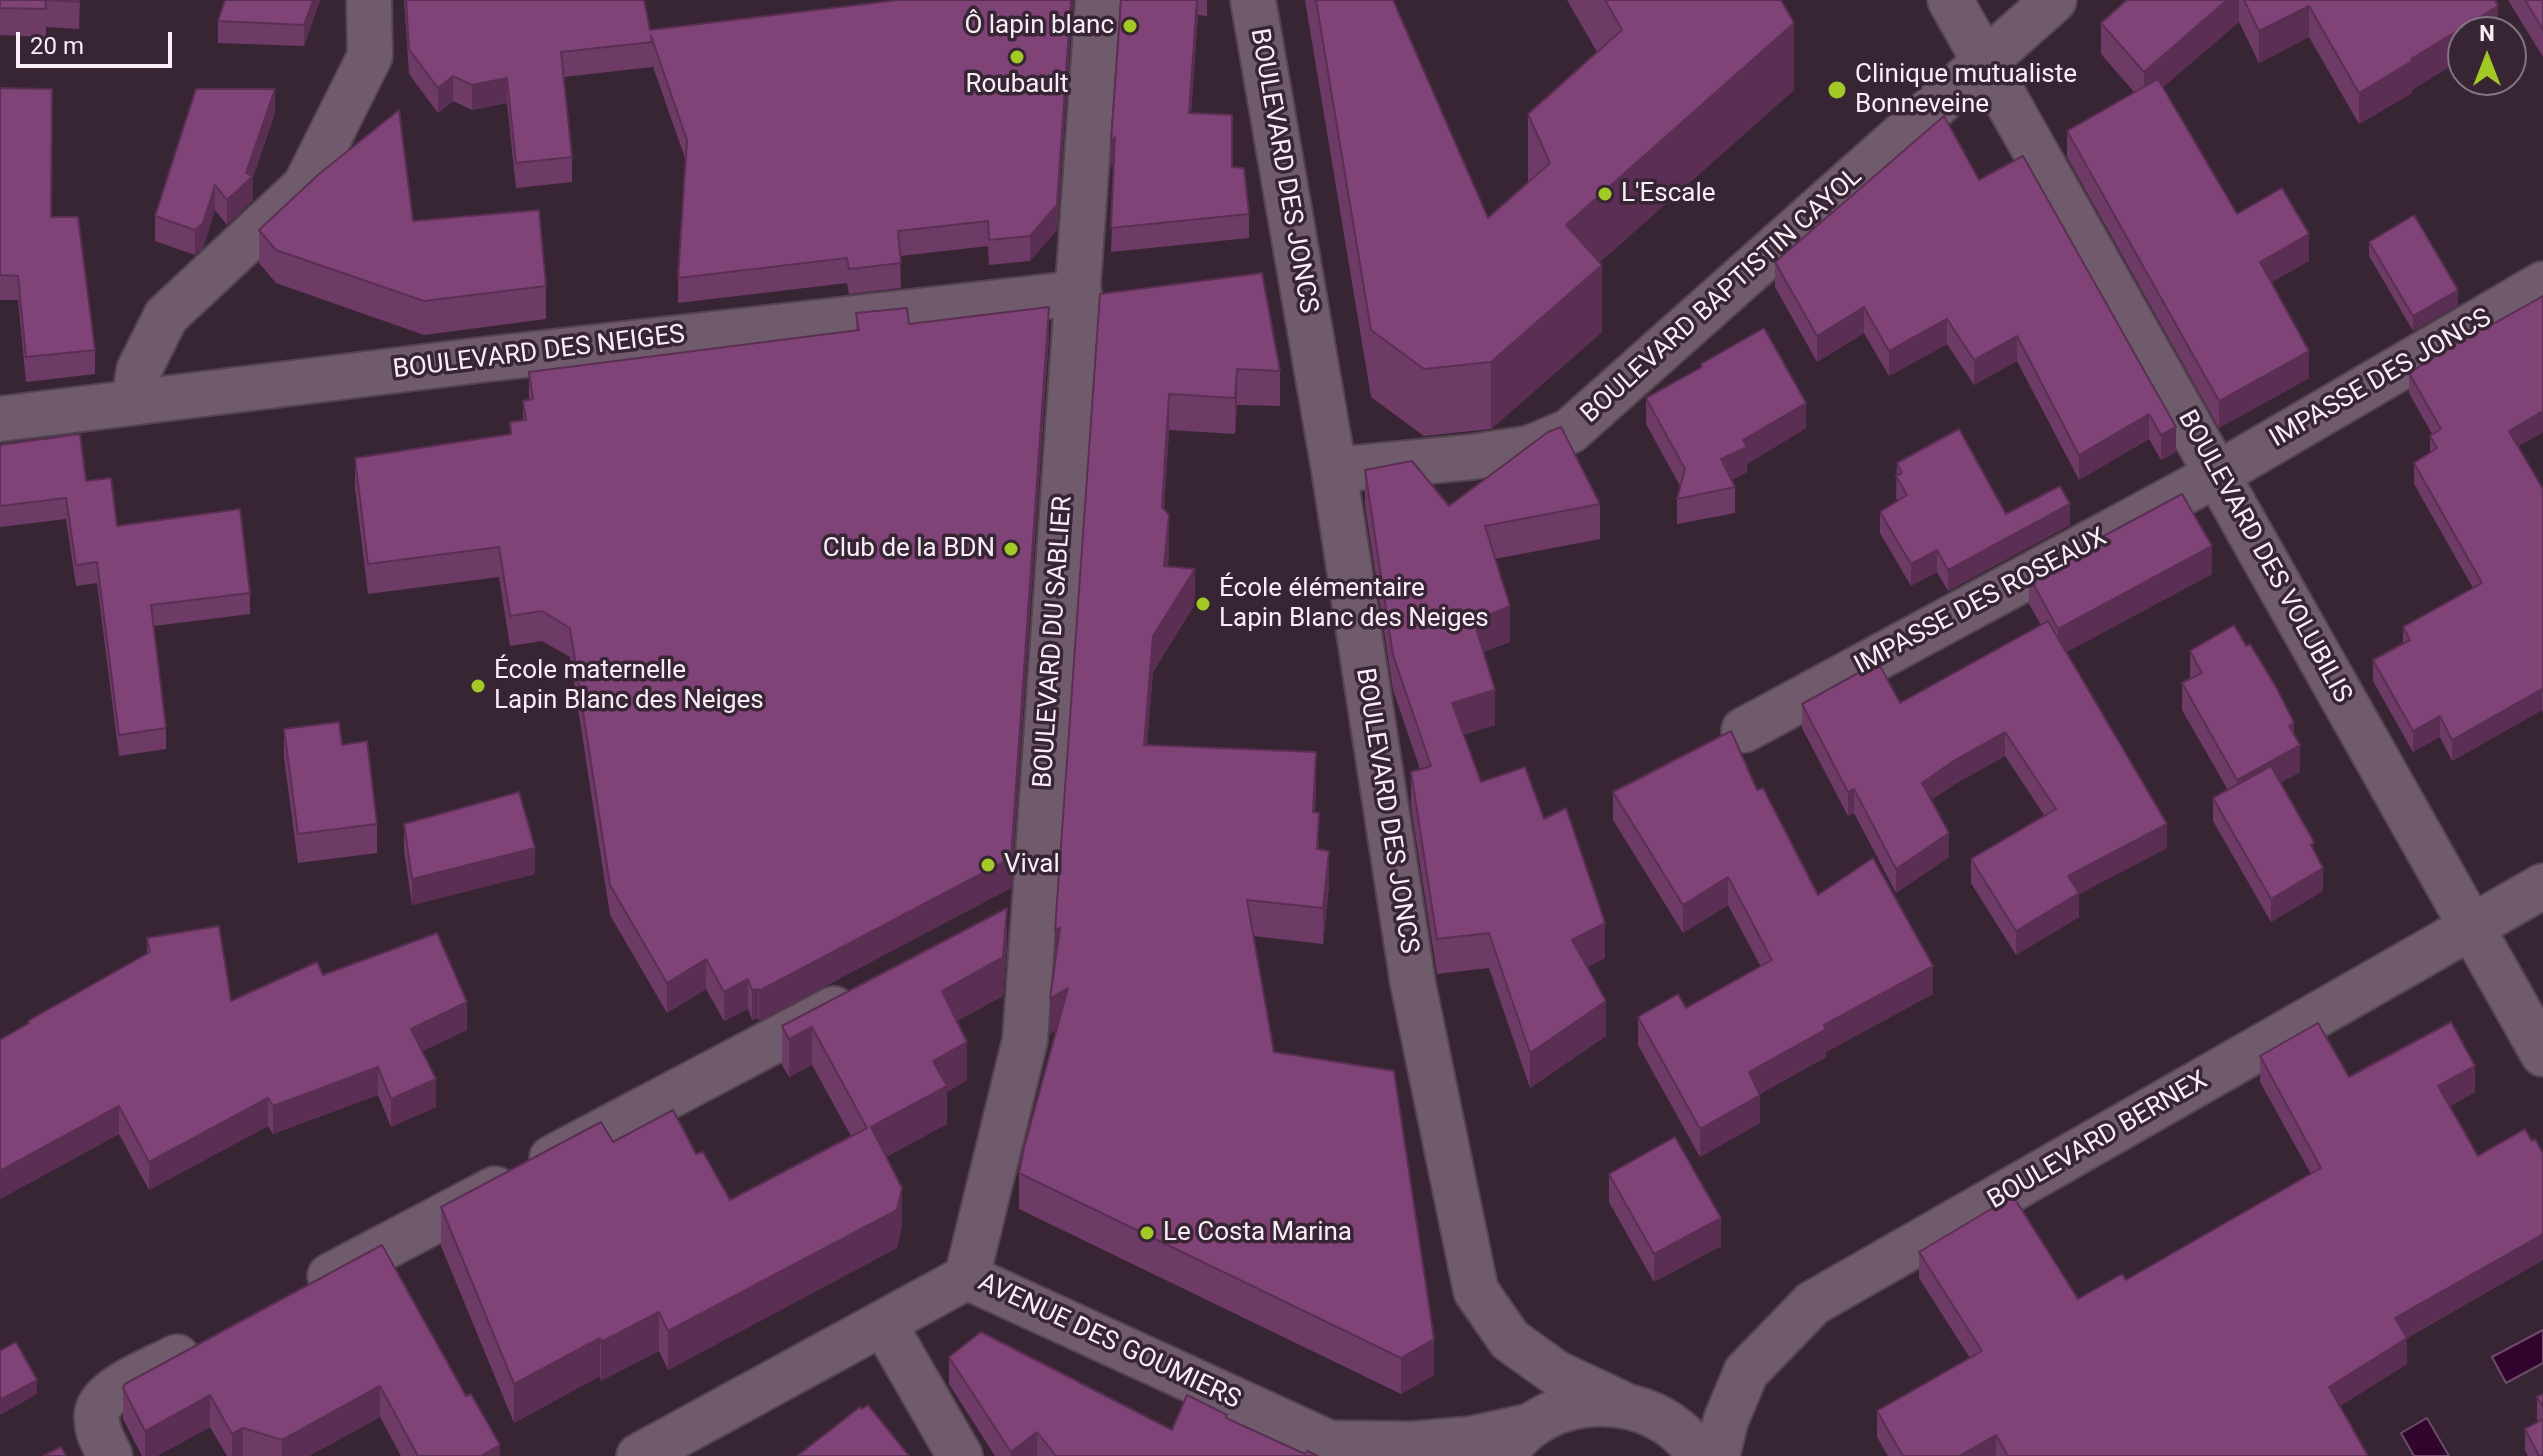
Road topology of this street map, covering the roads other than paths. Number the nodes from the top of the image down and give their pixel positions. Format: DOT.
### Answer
graph roads {
  1 [pos="369,0"];
  2 [pos="1098,0"];
  3 [pos="1253,0"];
  4 [pos="1950,0"];
  5 [pos="2054,0"];
  6 [pos="1984,61"];
  7 [pos="2543,284"];
  8 [pos="1079,293"];
  9 [pos="134,402"];
  10 [pos="0,419"];
  11 [pos="1334,470"];
  12 [pos="2218,474"];
  13 [pos="1744,730"];
  14 [pos="2543,886"];
  15 [pos="1035,903"];
  16 [pos="995,924"];
  17 [pos="2471,928"];
  18 [pos="868,991"];
  19 [pos="2543,1054"];
  20 [pos="967,1277"];
  21 [pos="292,1296"];
  22 [pos="884,1324"];
  23 [pos="207,1341"];
  24 [pos="1622,1404"];
  25 [pos="1517,1441"];
  26 [pos="1340,1449"];
  27 [pos="110,1456"];
  28 [pos="639,1456"];
  29 [pos="960,1456"];
  30 [pos="1699,1456"];
  31 [pos="1717,1456"];
  1 -- 9 [label="street"];
  2 -- 8 [label="street, BOULEVARD DU SABLIER"];
  3 -- 11 [label="street, BOULEVARD DES JONCS"];
  4 -- 6 [label="street, BOULEVARD DES VOLUBILIS"];
  5 -- 6 [label="street, BOULEVARD BAPTISTIN CAYOL"];
  6 -- 11 [label="street, BOULEVARD BAPTISTIN CAYOL"];
  6 -- 12 [label="street, BOULEVARD DES VOLUBILIS"];
  7 -- 12 [label="street, IMPASSE DES JONCS"];
  8 -- 9 [label="street, BOULEVARD DES NEIGES"];
  8 -- 15 [label="street, BOULEVARD DU SABLIER"];
  9 -- 10 [label="street, BOULEVARD DES NEIGES"];
  11 -- 24 [label="street, BOULEVARD DES JONCS"];
  12 -- 13 [label="street, IMPASSE DES ROSEAUX"];
  12 -- 17 [label="street, BOULEVARD DES VOLUBILIS"];
  14 -- 17 [label="street, BOULEVARD BERNEX"];
  15 -- 16 [label="street"];
  15 -- 20 [label="street, BOULEVARD DU SABLIER"];
  17 -- 19 [label="street, BOULEVARD DES VOLUBILIS"];
  17 -- 31 [label="street, BOULEVARD BERNEX"];
  18 -- 21 [label="street"];
  20 -- 22 [label="street, AVENUE DES GOUMIERS"];
  20 -- 26 [label="street, AVENUE DES GOUMIERS"];
  22 -- 28 [label="street, AVENUE DES GOUMIERS"];
  22 -- 29 [label="street"];
  23 -- 27 [label="street"];
  24 -- 25 [label="street, AVENUE DES GOUMIERS"];
  24 -- 30 [label="street, BOULEVARD DES JONCS"];
  25 -- 26 [label="street, AVENUE DES GOUMIERS"];
}
